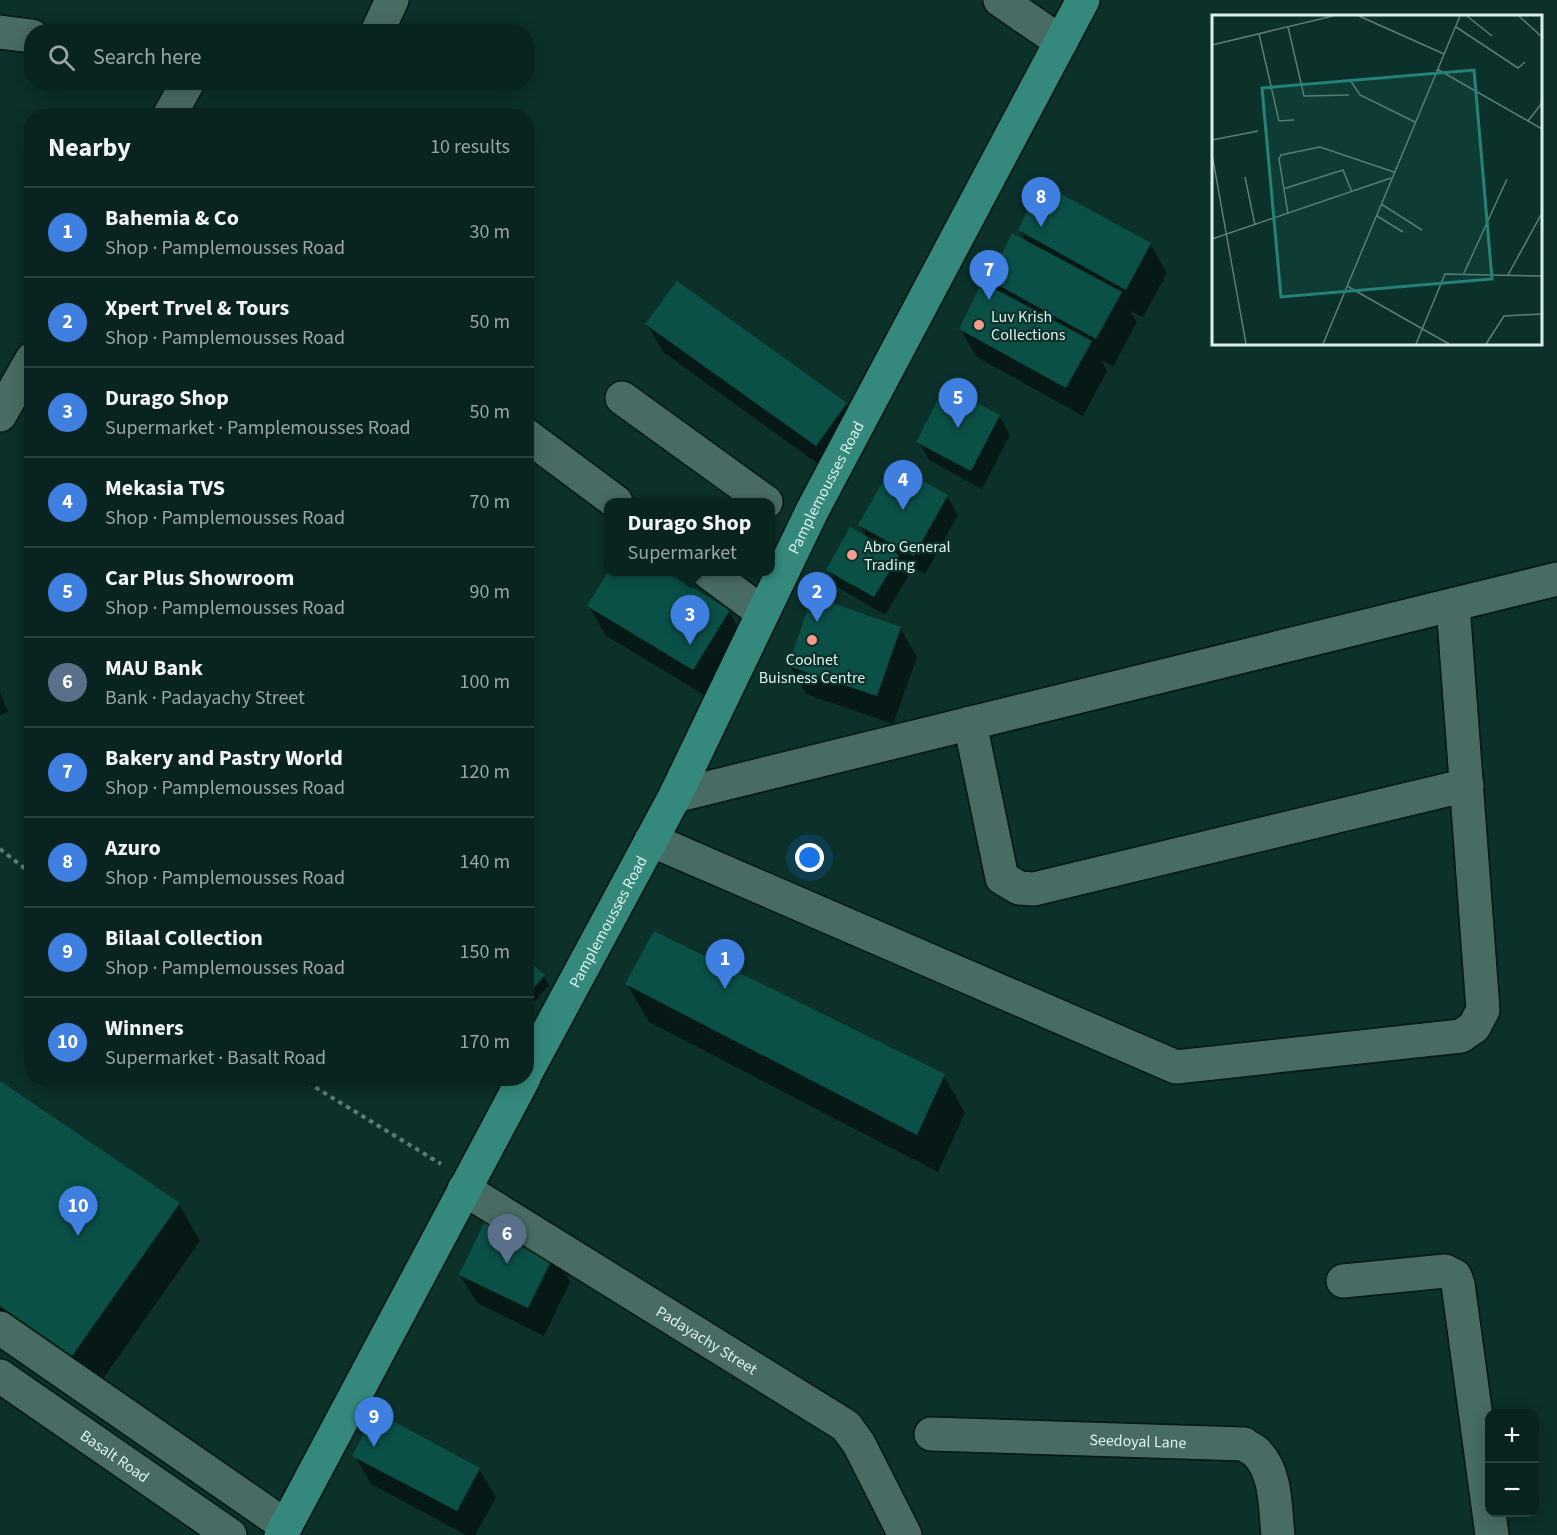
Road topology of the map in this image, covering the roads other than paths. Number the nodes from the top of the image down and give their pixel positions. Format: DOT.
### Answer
graph roads {
  1 [pos="392,0"];
  2 [pos="1000,0"];
  3 [pos="1083,0"];
  4 [pos="381,24"];
  5 [pos="0,32"];
  6 [pos="24,35"];
  7 [pos="1061,42"];
  8 [pos="184,90"];
  9 [pos="173,108"];
  10 [pos="24,373"];
  11 [pos="622,398"];
  12 [pos="0,415"];
  13 [pos="534,441"];
  14 [pos="611,498"];
  15 [pos="760,498"];
  16 [pos="775,509"];
  17 [pos="803,529"];
  18 [pos="713,576"];
  19 [pos="1557,579"];
  20 [pos="1453,605"];
  21 [pos="763,613"];
  22 [pos="970,723"];
  23 [pos="1467,785"];
  24 [pos="675,796"];
  25 [pos="651,840"];
  26 [pos="534,1058"];
  27 [pos="520,1086"];
  28 [pos="466,1185"];
  29 [pos="1343,1281"];
  30 [pos="0,1328"];
  31 [pos="0,1376"];
  32 [pos="930,1434"];
  33 [pos="284,1530"];
  34 [pos="230,1535"];
  35 [pos="905,1535"];
  36 [pos="1278,1535"];
  37 [pos="1492,1535"];
  1 -- 4 [label="street"];
  2 -- 7 [label="street"];
  3 -- 7 [label="main road, Pamplemousses Road"];
  5 -- 6 [label="street"];
  7 -- 17 [label="main road, Pamplemousses Road"];
  8 -- 9 [label="street"];
  10 -- 12 [label="street"];
  11 -- 15 [label="street"];
  13 -- 14 [label="street"];
  16 -- 17 [label="street"];
  17 -- 21 [label="main road, Pamplemousses Road"];
  18 -- 21 [label="street"];
  19 -- 20 [label="street"];
  20 -- 22 [label="street"];
  20 -- 23 [label="street"];
  21 -- 24 [label="main road, Pamplemousses Road"];
  22 -- 23 [label="street"];
  22 -- 24 [label="street"];
  23 -- 25 [label="street"];
  24 -- 25 [label="main road, Pamplemousses Road"];
  25 -- 26 [label="main road, Pamplemousses Road"];
  27 -- 28 [label="main road"];
  28 -- 33 [label="main road"];
  28 -- 35 [label="street, Padayachy Street"];
  29 -- 37 [label="street"];
  30 -- 33 [label="street"];
  31 -- 34 [label="street, Basalt Road"];
  32 -- 36 [label="street, Seedoyal Lane"];
}
